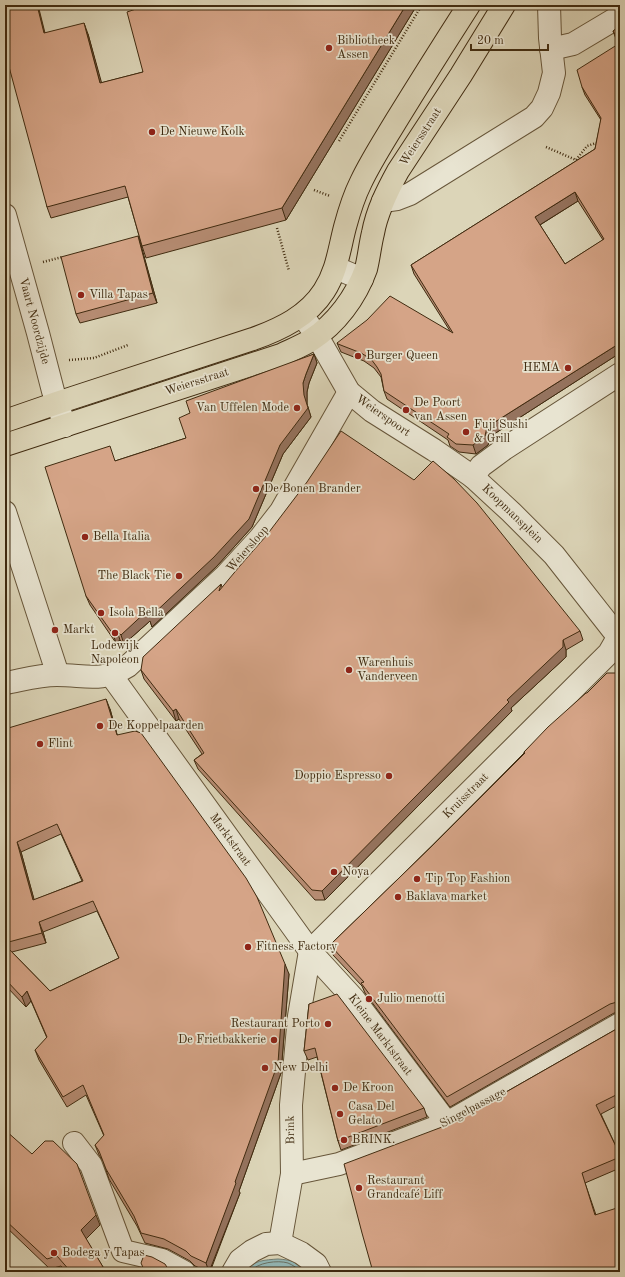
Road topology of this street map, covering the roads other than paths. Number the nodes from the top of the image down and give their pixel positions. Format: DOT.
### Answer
graph roads {
  1 [pos="469,5"];
  2 [pos="504,5"];
  3 [pos="549,5"];
  4 [pos="620,16"];
  5 [pos="551,49"];
  6 [pos="383,201"];
  7 [pos="5,215"];
  8 [pos="336,268"];
  9 [pos="362,279"];
  10 [pos="302,315"];
  11 [pos="317,336"];
  12 [pos="156,371"];
  13 [pos="620,374"];
  14 [pos="349,392"];
  15 [pos="164,393"];
  16 [pos="56,403"];
  17 [pos="5,421"];
  18 [pos="65,426"];
  19 [pos="5,446"];
  20 [pos="473,477"];
  21 [pos="5,512"];
  22 [pos="619,637"];
  23 [pos="58,675"];
  24 [pos="111,675"];
  25 [pos="5,683"];
  26 [pos="310,951"];
  27 [pos="620,1024"];
  28 [pos="447,1124"];
  29 [pos="74,1143"];
  30 [pos="292,1174"];
  31 [pos="280,1243"];
  32 [pos="184,1272"];
  33 [pos="233,1272"];
  34 [pos="320,1272"];
  1 -- 8 [label="main road, Weiersstraat"];
  2 -- 6 [label="main road, Weiersstraat"];
  3 -- 5 [label="street"];
  4 -- 5 [label="street"];
  5 -- 6 [label="street"];
  6 -- 9 [label="main road, Weiersstraat"];
  7 -- 16 [label="street, Vaart Noordzijde"];
  8 -- 9 [label="street"];
  8 -- 10 [label="main road, Weiersstraat"];
  9 -- 11 [label="main road, Weiersstraat"];
  10 -- 11 [label="street, Weierspoort"];
  10 -- 12 [label="main road, Weiersstraat"];
  11 -- 14 [label="street, Weierspoort"];
  11 -- 15 [label="main road, Weiersstraat"];
  12 -- 15 [label="street"];
  12 -- 16 [label="main road, Weiersstraat"];
  13 -- 20 [label="street, Koopmansplein"];
  14 -- 20 [label="street, Weierspoort"];
  14 -- 24 [label="street, Weiersloop"];
  15 -- 18 [label="main road, Weiersstraat"];
  16 -- 17 [label="main road, Weiersstraat"];
  16 -- 18 [label="street, Vaart Noordzijde"];
  18 -- 19 [label="main road, Weiersstraat"];
  20 -- 22 [label="street, Koopmansplein"];
  21 -- 23 [label="street"];
  22 -- 26 [label="street, Kruisstraat"];
  23 -- 24 [label="street"];
  23 -- 25 [label="street"];
  24 -- 26 [label="street, Marktstraat"];
  26 -- 28 [label="street, Kleine Marktstraat"];
  26 -- 30 [label="street, Brink"];
  27 -- 28 [label="street, Singelpassage"];
  28 -- 30 [label="street, Singelpassage"];
  29 -- 32 [label="street"];
  30 -- 31 [label="street, Brink"];
  31 -- 33 [label="street"];
  31 -- 34 [label="street"];
}
